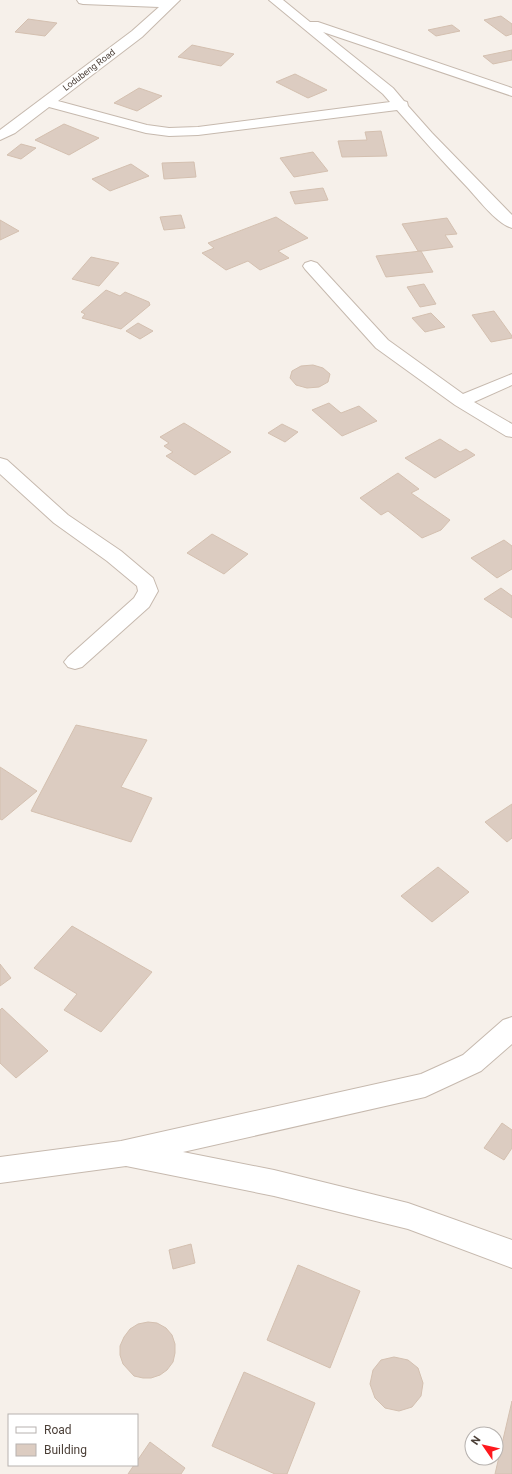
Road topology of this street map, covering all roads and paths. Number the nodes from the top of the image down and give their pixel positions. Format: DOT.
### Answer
graph roads {
  1 [pos="83,0"];
  2 [pos="275,0"];
  3 [pos="172,2"];
  4 [pos="300,20"];
  5 [pos="512,92"];
  6 [pos="47,102"];
  7 [pos="402,105"];
  8 [pos="0,136"];
  9 [pos="512,223"];
  10 [pos="311,266"];
  11 [pos="512,380"];
  12 [pos="461,401"];
  13 [pos="512,432"];
  14 [pos="0,464"];
  15 [pos="75,662"];
  16 [pos="512,1028"];
  17 [pos="121,1154"];
  18 [pos="0,1170"];
  19 [pos="512,1254"];
  1 -- 3 [label="street"];
  2 -- 4 [label="street"];
  3 -- 6 [label="street, Lodubeng Road"];
  4 -- 5 [label="street"];
  4 -- 7 [label="street"];
  6 -- 7 [label="street"];
  6 -- 8 [label="street, Lodubeng Road"];
  7 -- 9 [label="street"];
  10 -- 12 [label="street"];
  11 -- 12 [label="street"];
  12 -- 13 [label="street"];
  14 -- 15 [label="street"];
  16 -- 17 [label="street"];
  17 -- 18 [label="street"];
  17 -- 19 [label="street"];
}
